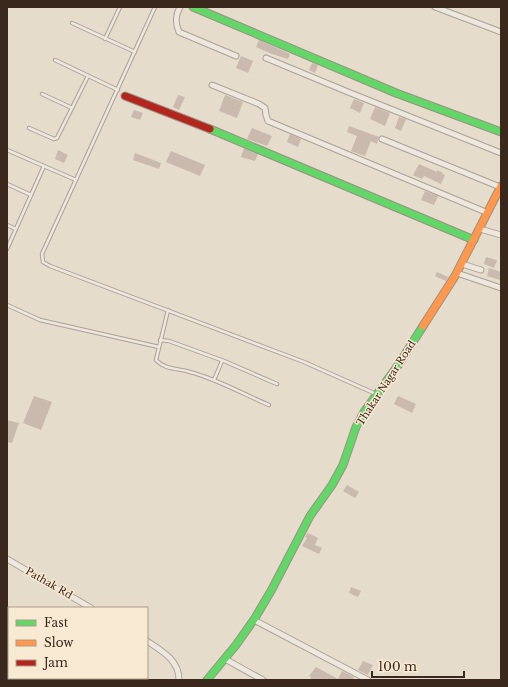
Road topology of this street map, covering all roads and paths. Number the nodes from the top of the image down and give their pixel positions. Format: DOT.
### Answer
graph roads {
  1 [pos="120,7"];
  2 [pos="156,7"];
  3 [pos="180,7"];
  4 [pos="193,7"];
  5 [pos="436,7"];
  6 [pos="72,23"];
  7 [pos="501,32"];
  8 [pos="105,39"];
  9 [pos="135,52"];
  10 [pos="236,56"];
  11 [pos="266,58"];
  12 [pos="55,60"];
  13 [pos="88,76"];
  14 [pos="212,85"];
  15 [pos="118,90"];
  16 [pos="42,94"];
  17 [pos="125,96"];
  18 [pos="72,108"];
  19 [pos="29,128"];
  20 [pos="501,132"];
  21 [pos="382,139"];
  22 [pos="7,150"];
  23 [pos="501,153"];
  24 [pos="44,166"];
  25 [pos="76,180"];
  26 [pos="7,184"];
  27 [pos="501,186"];
  28 [pos="31,195"];
  29 [pos="488,213"];
  30 [pos="7,225"];
  31 [pos="16,229"];
  32 [pos="480,229"];
  33 [pos="501,235"];
  34 [pos="474,240"];
  35 [pos="7,249"];
  36 [pos="462,264"];
  37 [pos="481,270"];
  38 [pos="457,273"];
  39 [pos="501,288"];
  40 [pos="7,305"];
  41 [pos="168,310"];
  42 [pos="160,340"];
  43 [pos="158,348"];
  44 [pos="222,361"];
  45 [pos="214,380"];
  46 [pos="277,384"];
  47 [pos="376,394"];
  48 [pos="269,405"];
  49 [pos="7,559"];
  50 [pos="89,607"];
  51 [pos="254,620"];
  52 [pos="148,642"];
  53 [pos="225,659"];
  54 [pos="179,680"];
  55 [pos="207,680"];
  56 [pos="262,680"];
  57 [pos="368,680"];
  1 -- 8 [label="lane"];
  2 -- 9 [label="lane"];
  3 -- 10 [label="street"];
  4 -- 20 [label="street"];
  5 -- 7 [label="street"];
  6 -- 8 [label="lane"];
  8 -- 9 [label="lane"];
  9 -- 15 [label="lane"];
  11 -- 23 [label="street"];
  12 -- 13 [label="lane"];
  13 -- 15 [label="lane"];
  13 -- 18 [label="lane"];
  14 -- 29 [label="street"];
  15 -- 25 [label="lane"];
  16 -- 18 [label="lane"];
  17 -- 34 [label="street"];
  18 -- 19 [label="lane"];
  21 -- 27 [label="street"];
  22 -- 24 [label="lane"];
  24 -- 25 [label="lane"];
  24 -- 28 [label="lane"];
  25 -- 41 [label="lane"];
  26 -- 28 [label="lane"];
  27 -- 29 [label="street, Thakar Nagar Road"];
  28 -- 31 [label="lane"];
  29 -- 32 [label="street, Thakar Nagar Road"];
  30 -- 31 [label="lane"];
  31 -- 35 [label="lane"];
  32 -- 33 [label="street"];
  32 -- 34 [label="street, Thakar Nagar Road"];
  34 -- 36 [label="street, Thakar Nagar Road"];
  36 -- 37 [label="street"];
  36 -- 38 [label="street, Thakar Nagar Road"];
  38 -- 39 [label="street"];
  38 -- 47 [label="street, Thakar Nagar Road"];
  40 -- 43 [label="lane"];
  41 -- 42 [label="lane"];
  41 -- 47 [label="lane"];
  42 -- 43 [label="lane"];
  42 -- 44 [label="lane"];
  43 -- 45 [label="lane"];
  44 -- 45 [label="lane"];
  44 -- 46 [label="lane"];
  45 -- 48 [label="lane"];
  47 -- 51 [label="street, Thakar Nagar Road"];
  49 -- 50 [label="street, Pathak Rd"];
  51 -- 53 [label="street, Thakar Nagar Road"];
  51 -- 57 [label="street"];
  52 -- 54 [label="street"];
  53 -- 55 [label="street, Thakar Nagar Road"];
  53 -- 56 [label="street"];
}
